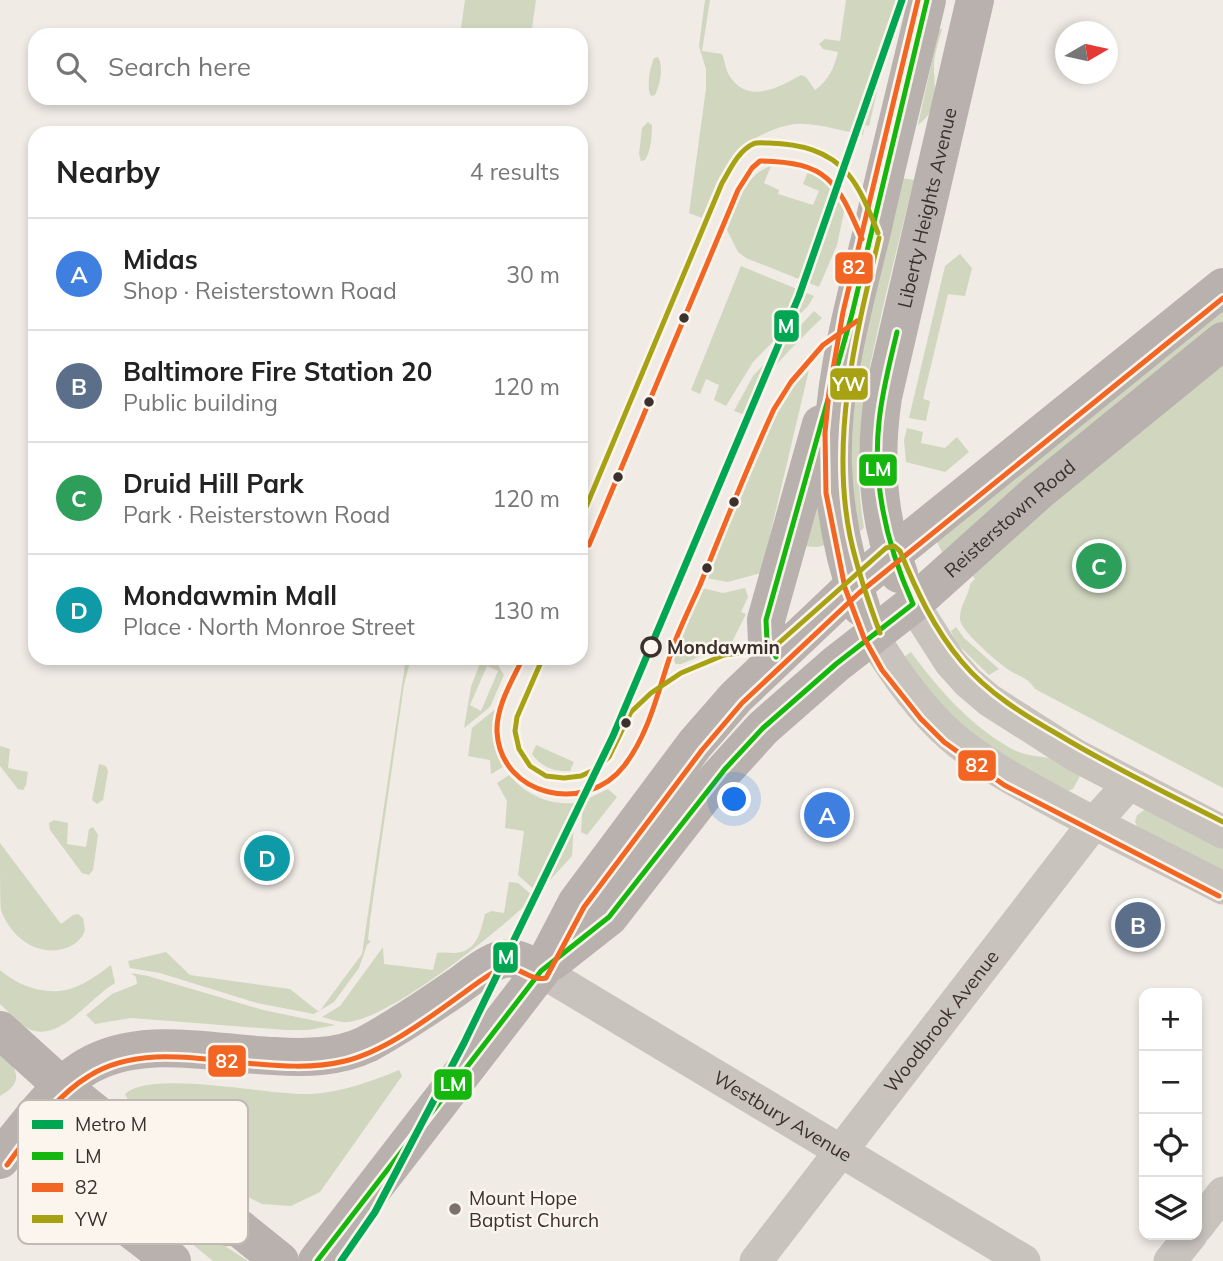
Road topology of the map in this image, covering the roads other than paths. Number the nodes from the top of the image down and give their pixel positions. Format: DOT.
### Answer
graph roads {
  1 [pos="927,0"];
  2 [pos="975,0"];
  3 [pos="1223,287"];
  4 [pos="852,314"];
  5 [pos="1223,341"];
  6 [pos="892,555"];
  7 [pos="853,586"];
  8 [pos="913,604"];
  9 [pos="872,635"];
  10 [pos="776,657"];
  11 [pos="1129,784"];
  12 [pos="1094,823"];
  13 [pos="1223,832"];
  14 [pos="1223,888"];
  15 [pos="541,971"];
  16 [pos="0,1030"];
  17 [pos="62,1086"];
  18 [pos="48,1100"];
  19 [pos="79,1100"];
  20 [pos="18,1129"];
  21 [pos="5,1142"];
  22 [pos="842,1152"];
  23 [pos="1223,1193"];
  24 [pos="1202,1220"];
  25 [pos="248,1235"];
  26 [pos="1187,1240"];
  27 [pos="148,1244"];
  28 [pos="172,1261"];
  29 [pos="280,1261"];
  30 [pos="317,1261"];
  31 [pos="756,1261"];
  32 [pos="1024,1261"];
  33 [pos="1170,1261"];
  1 -- 4 [label="main road"];
  2 -- 6 [label="main road, Liberty Heights Avenue"];
  3 -- 6 [label="main road"];
  4 -- 7 [label="main road"];
  4 -- 10 [label="main road"];
  5 -- 8 [label="main road, Reisterstown Road"];
  6 -- 7 [label="main road"];
  6 -- 8 [label="main road, Liberty Heights Avenue"];
  7 -- 9 [label="main road"];
  7 -- 10 [label="main road"];
  8 -- 9 [label="main road, Reisterstown Road"];
  8 -- 11 [label="street, Liberty Heights Avenue"];
  9 -- 12 [label="street"];
  9 -- 15 [label="main road, Reisterstown Road"];
  10 -- 15 [label="main road, Reisterstown Road"];
  11 -- 12 [label="street, Woodbrook Avenue"];
  11 -- 13 [label="street, Liberty Heights Avenue"];
  12 -- 14 [label="street"];
  12 -- 22 [label="street, Woodbrook Avenue"];
  15 -- 17 [label="main road"];
  15 -- 22 [label="street, Westbury Avenue"];
  15 -- 30 [label="main road, Reisterstown Road"];
  16 -- 17 [label="main road"];
  17 -- 18 [label="main road"];
  17 -- 19 [label="main road"];
  20 -- 21 [label="main road"];
  22 -- 31 [label="street, Woodbrook Avenue"];
  22 -- 32 [label="street, Westbury Avenue"];
  23 -- 24 [label="street"];
  25 -- 29 [label="main road"];
  26 -- 33 [label="street"];
  27 -- 28 [label="main road"];
}
